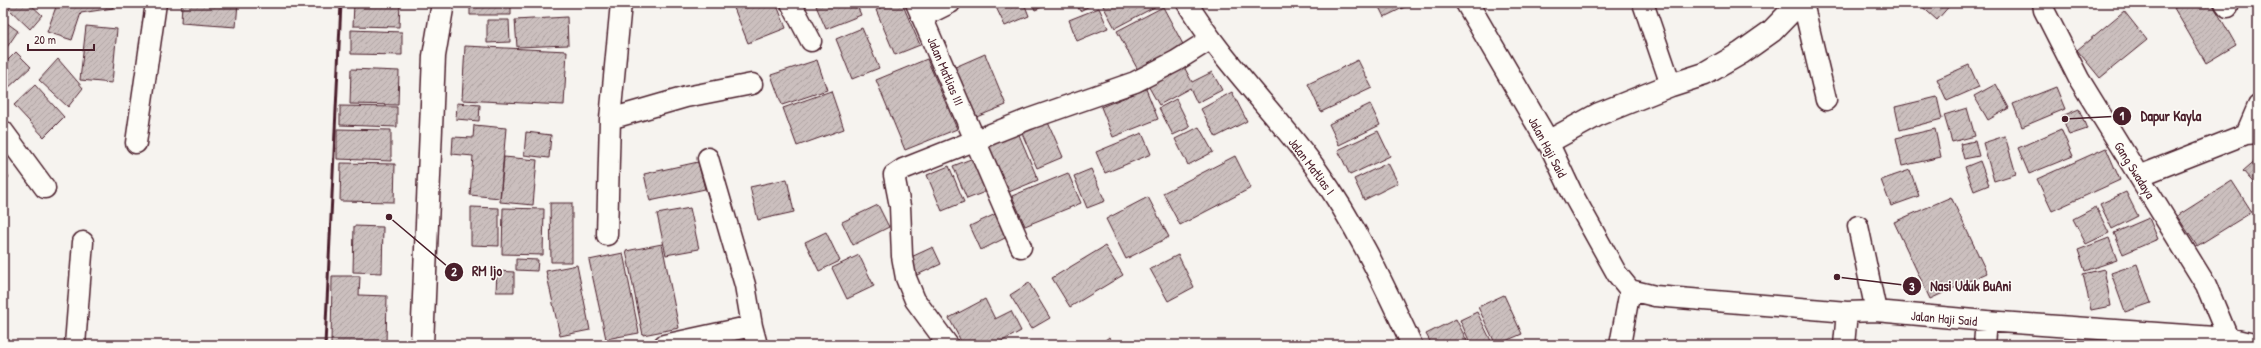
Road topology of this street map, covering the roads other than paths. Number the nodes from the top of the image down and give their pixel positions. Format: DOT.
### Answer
graph roads {
  1 [pos="156,3"];
  2 [pos="443,3"];
  3 [pos="621,3"];
  4 [pos="791,3"];
  5 [pos="950,3"];
  6 [pos="1187,3"];
  7 [pos="1467,3"];
  8 [pos="1643,3"];
  9 [pos="1799,3"];
  10 [pos="1803,3"];
  11 [pos="2043,3"];
  12 [pos="919,10"];
  13 [pos="1211,39"];
  14 [pos="811,41"];
  15 [pos="752,84"];
  16 [pos="1671,85"];
  17 [pos="1826,100"];
  18 [pos="2258,106"];
  19 [pos="610,119"];
  20 [pos="3,131"];
  21 [pos="2252,133"];
  22 [pos="975,139"];
  23 [pos="1548,142"];
  24 [pos="136,143"];
  25 [pos="708,158"];
  26 [pos="2139,176"];
  27 [pos="46,188"];
  28 [pos="1858,226"];
  29 [pos="607,235"];
  30 [pos="83,242"];
  31 [pos="1021,247"];
  32 [pos="1630,290"];
  33 [pos="1876,311"];
  34 [pos="1847,312"];
  35 [pos="1986,321"];
  36 [pos="752,326"];
  37 [pos="2228,338"];
  38 [pos="75,345"];
  39 [pos="422,345"];
  40 [pos="664,345"];
  41 [pos="757,345"];
  42 [pos="948,345"];
  43 [pos="1412,345"];
  44 [pos="1620,345"];
  45 [pos="1844,345"];
  46 [pos="1984,345"];
  47 [pos="2258,345"];
  1 -- 24 [label="street"];
  2 -- 39 [label="street"];
  3 -- 19 [label="street"];
  4 -- 14 [label="street"];
  5 -- 12 [label="street"];
  6 -- 13 [label="street, Jalan Matlias I"];
  7 -- 23 [label="street, Jalan Haji Said"];
  8 -- 16 [label="street"];
  9 -- 16 [label="street"];
  10 -- 17 [label="street"];
  11 -- 26 [label="street, Gang Swadaya"];
  12 -- 22 [label="street, Jalan Matlias III"];
  13 -- 22 [label="street"];
  13 -- 43 [label="street, Jalan Matlias I"];
  15 -- 19 [label="street"];
  16 -- 23 [label="street"];
  18 -- 21 [label="street"];
  19 -- 29 [label="street"];
  20 -- 27 [label="street"];
  21 -- 26 [label="street"];
  22 -- 31 [label="street, Jalan Matlias III"];
  22 -- 42 [label="street"];
  23 -- 32 [label="street, Jalan Haji Said"];
  25 -- 36 [label="street"];
  26 -- 37 [label="street, Gang Swadaya"];
  28 -- 33 [label="street"];
  30 -- 38 [label="street"];
  32 -- 34 [label="street, Jalan Haji Said"];
  32 -- 44 [label="street"];
  33 -- 34 [label="street, Jalan Haji Said"];
  33 -- 35 [label="street, Jalan Haji Said"];
  34 -- 45 [label="street"];
  35 -- 37 [label="street, Jalan Haji Said"];
  35 -- 46 [label="street"];
  36 -- 40 [label="street"];
  36 -- 41 [label="street"];
  37 -- 47 [label="street, Jalan Haji Said"];
}
